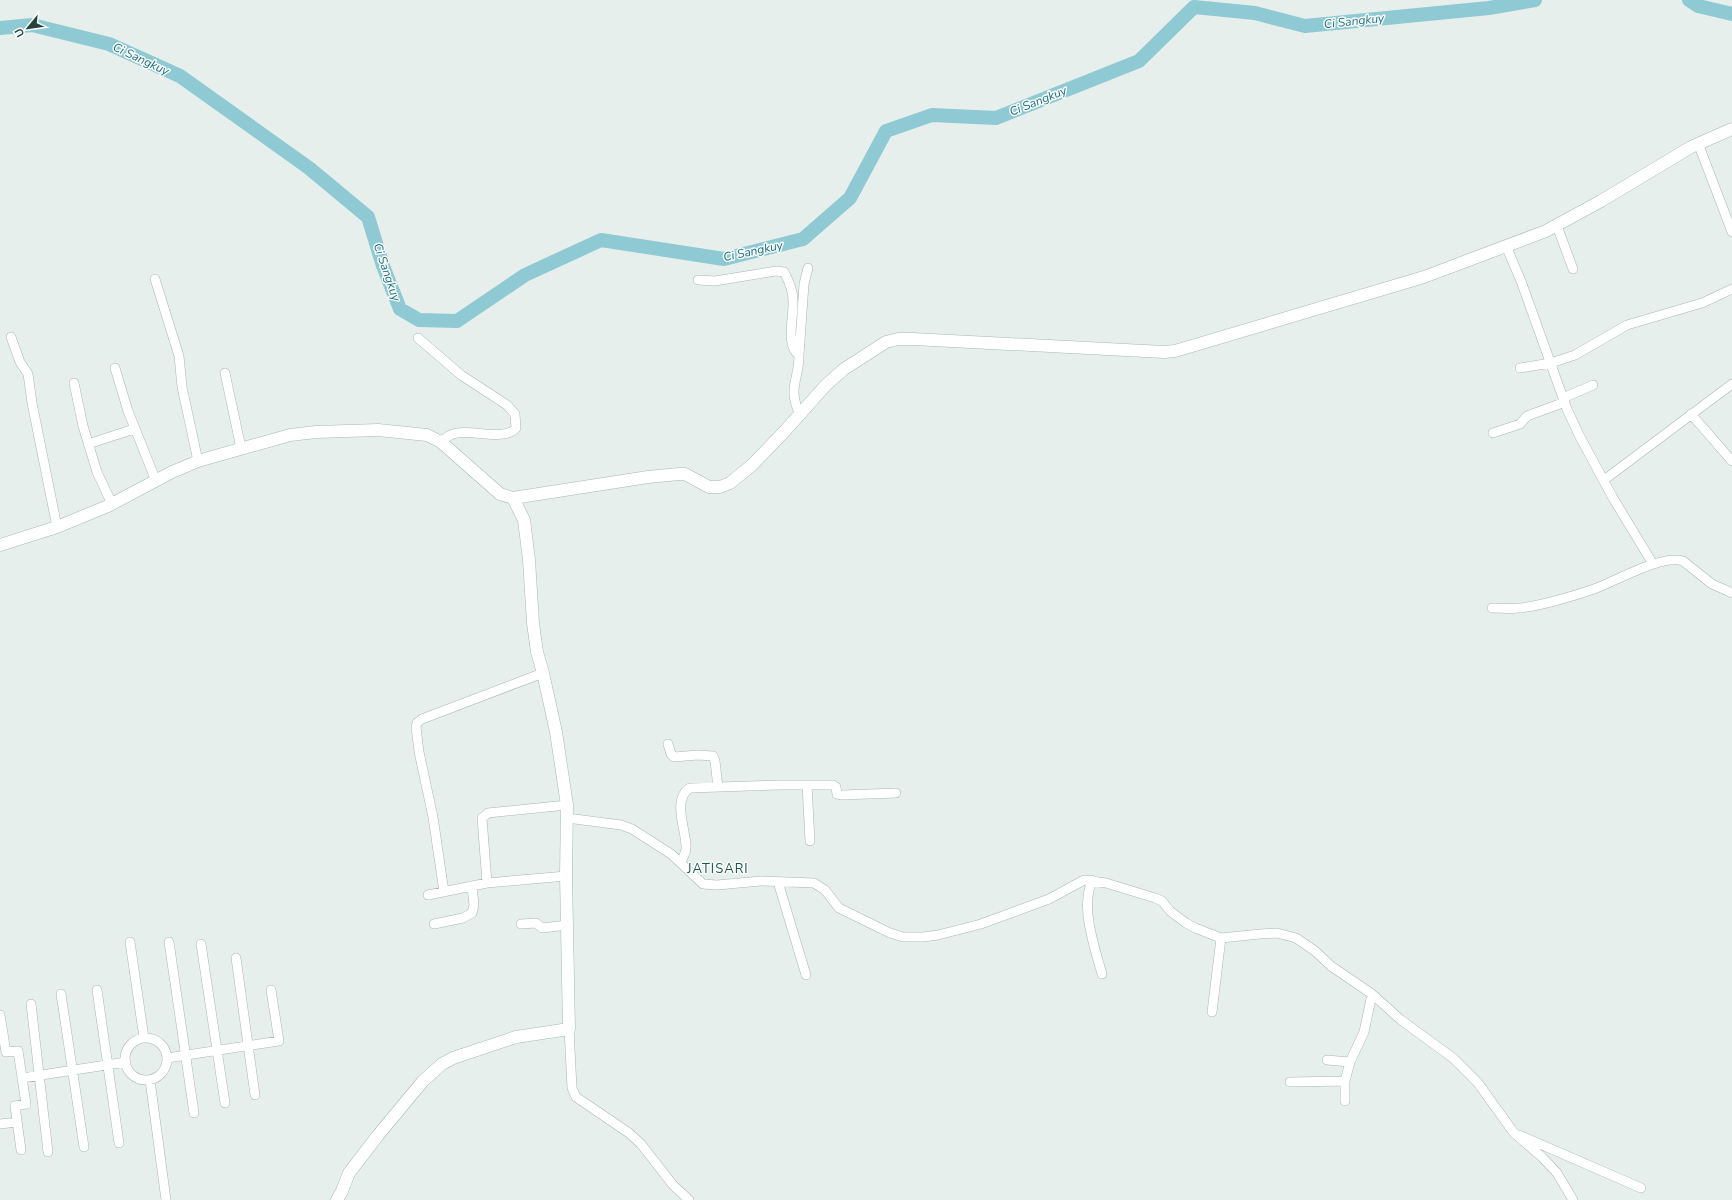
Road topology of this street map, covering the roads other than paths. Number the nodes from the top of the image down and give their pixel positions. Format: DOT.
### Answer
graph roads {
  1 [pos="1732,129"];
  2 [pos="1698,143"];
  3 [pos="1557,226"];
  4 [pos="1732,232"];
  5 [pos="1506,246"];
  6 [pos="808,268"];
  7 [pos="1573,269"];
  8 [pos="155,279"];
  9 [pos="698,280"];
  10 [pos="1732,288"];
  11 [pos="11,337"];
  12 [pos="418,338"];
  13 [pos="799,355"];
  14 [pos="1551,363"];
  15 [pos="115,368"];
  16 [pos="1520,368"];
  17 [pos="225,373"];
  18 [pos="74,383"];
  19 [pos="1732,384"];
  20 [pos="1593,385"];
  21 [pos="1564,400"];
  22 [pos="1691,414"];
  23 [pos="800,415"];
  24 [pos="134,429"];
  25 [pos="1493,432"];
  26 [pos="441,442"];
  27 [pos="88,444"];
  28 [pos="241,448"];
  29 [pos="198,461"];
  30 [pos="1732,461"];
  31 [pos="1604,480"];
  32 [pos="156,481"];
  33 [pos="513,498"];
  34 [pos="112,504"];
  35 [pos="57,527"];
  36 [pos="0,545"];
  37 [pos="1653,564"];
  38 [pos="1732,593"];
  39 [pos="1492,608"];
  40 [pos="544,673"];
  41 [pos="668,744"];
  42 [pos="807,785"];
  43 [pos="718,787"];
  44 [pos="896,793"];
  45 [pos="567,806"];
  46 [pos="567,818"];
  47 [pos="810,841"];
  48 [pos="680,862"];
  49 [pos="566,876"];
  50 [pos="1092,880"];
  51 [pos="778,882"];
  52 [pos="487,883"];
  53 [pos="472,886"];
  54 [pos="444,892"];
  55 [pos="428,895"];
  56 [pos="434,924"];
  57 [pos="521,924"];
  58 [pos="567,925"];
  59 [pos="1221,938"];
  60 [pos="130,942"];
  61 [pos="169,942"];
  62 [pos="201,944"];
  63 [pos="236,958"];
  64 [pos="1102,974"];
  65 [pos="806,975"];
  66 [pos="97,990"];
  67 [pos="271,990"];
  68 [pos="61,994"];
  69 [pos="1372,994"];
  70 [pos="31,1004"];
  71 [pos="1212,1012"];
  72 [pos="0,1015"];
  73 [pos="569,1029"];
  74 [pos="144,1038"];
  75 [pos="249,1045"];
  76 [pos="217,1050"];
  77 [pos="186,1056"];
  78 [pos="167,1058"];
  79 [pos="1327,1060"];
  80 [pos="126,1062"];
  81 [pos="1350,1062"];
  82 [pos="107,1065"];
  83 [pos="72,1070"];
  84 [pos="39,1076"];
  85 [pos="22,1078"];
  86 [pos="150,1080"];
  87 [pos="1345,1081"];
  88 [pos="1290,1082"];
  89 [pos="256,1094"];
  90 [pos="1345,1101"];
  91 [pos="225,1103"];
  92 [pos="194,1113"];
  93 [pos="17,1122"];
  94 [pos="0,1124"];
  95 [pos="1514,1133"];
  96 [pos="119,1143"];
  97 [pos="84,1147"];
  98 [pos="21,1150"];
  99 [pos="48,1152"];
  100 [pos="1641,1188"];
  101 [pos="166,1200"];
  102 [pos="337,1200"];
  103 [pos="689,1200"];
  104 [pos="1573,1200"];
  1 -- 2 [label="street"];
  2 -- 3 [label="street"];
  2 -- 4 [label="street"];
  3 -- 5 [label="street"];
  3 -- 7 [label="street"];
  5 -- 14 [label="street"];
  5 -- 23 [label="street"];
  6 -- 13 [label="street"];
  8 -- 29 [label="street"];
  9 -- 13 [label="street"];
  10 -- 14 [label="street"];
  11 -- 35 [label="street"];
  12 -- 26 [label="street"];
  13 -- 23 [label="street"];
  14 -- 16 [label="street"];
  14 -- 21 [label="street"];
  15 -- 24 [label="street"];
  17 -- 28 [label="street"];
  18 -- 27 [label="street"];
  19 -- 22 [label="street"];
  20 -- 21 [label="street"];
  21 -- 25 [label="street"];
  21 -- 31 [label="street"];
  22 -- 30 [label="street"];
  22 -- 31 [label="street"];
  23 -- 33 [label="street"];
  24 -- 27 [label="street"];
  24 -- 32 [label="street"];
  26 -- 28 [label="street"];
  26 -- 33 [label="street"];
  27 -- 34 [label="street"];
  28 -- 29 [label="street"];
  29 -- 32 [label="street"];
  31 -- 37 [label="street"];
  32 -- 34 [label="street"];
  33 -- 40 [label="street"];
  34 -- 35 [label="street"];
  35 -- 36 [label="street"];
  37 -- 38 [label="street"];
  37 -- 39 [label="street"];
  40 -- 45 [label="street"];
  40 -- 54 [label="street"];
  41 -- 43 [label="street"];
  42 -- 43 [label="street"];
  42 -- 44 [label="street"];
  42 -- 47 [label="street"];
  43 -- 48 [label="street"];
  45 -- 46 [label="street"];
  45 -- 52 [label="street"];
  46 -- 48 [label="street"];
  46 -- 49 [label="street"];
  48 -- 51 [label="street"];
  49 -- 52 [label="street"];
  49 -- 58 [label="street"];
  50 -- 51 [label="street"];
  50 -- 59 [label="street"];
  50 -- 64 [label="street"];
  51 -- 65 [label="street"];
  52 -- 53 [label="street"];
  53 -- 54 [label="street"];
  53 -- 56 [label="street"];
  54 -- 55 [label="street"];
  57 -- 58 [label="street"];
  58 -- 73 [label="street"];
  59 -- 69 [label="street"];
  59 -- 71 [label="street"];
  60 -- 74 [label="street"];
  61 -- 77 [label="street"];
  62 -- 76 [label="street"];
  63 -- 75 [label="street"];
  66 -- 82 [label="street"];
  67 -- 75 [label="street"];
  68 -- 83 [label="street"];
  69 -- 81 [label="street"];
  69 -- 95 [label="street"];
  70 -- 84 [label="street"];
  72 -- 85 [label="street"];
  73 -- 102 [label="street"];
  73 -- 103 [label="street"];
  74 -- 78 [label="street"];
  74 -- 80 [label="street"];
  75 -- 76 [label="street"];
  75 -- 89 [label="street"];
  76 -- 77 [label="street"];
  76 -- 91 [label="street"];
  77 -- 78 [label="street"];
  77 -- 92 [label="street"];
  78 -- 86 [label="street"];
  79 -- 81 [label="street"];
  80 -- 82 [label="street"];
  80 -- 86 [label="street"];
  81 -- 87 [label="street"];
  82 -- 83 [label="street"];
  82 -- 96 [label="street"];
  83 -- 84 [label="street"];
  83 -- 97 [label="street"];
  84 -- 85 [label="street"];
  84 -- 99 [label="street"];
  85 -- 93 [label="street"];
  86 -- 101 [label="street"];
  87 -- 88 [label="street"];
  87 -- 90 [label="street"];
  93 -- 94 [label="street"];
  93 -- 98 [label="street"];
  95 -- 100 [label="street"];
  95 -- 104 [label="street"];
}
